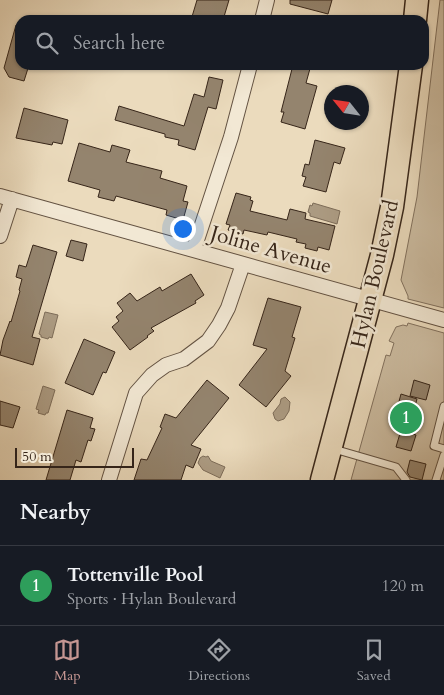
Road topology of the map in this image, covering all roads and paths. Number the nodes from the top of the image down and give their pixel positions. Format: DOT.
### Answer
graph roads {
  1 [pos="267,0"];
  2 [pos="417,0"];
  3 [pos="263,15"];
  4 [pos="416,15"];
  5 [pos="249,70"];
  6 [pos="409,70"];
  7 [pos="6,197"];
  8 [pos="0,236"];
  9 [pos="194,249"];
  10 [pos="243,264"];
  11 [pos="371,300"];
  12 [pos="444,320"];
  13 [pos="444,406"];
  14 [pos="331,448"];
  15 [pos="444,449"];
  16 [pos="444,455"];
  17 [pos="109,480"];
  18 [pos="322,480"];
  19 [pos="406,480"];
  20 [pos="436,480"];
  1 -- 3 [label="street"];
  2 -- 4 [label="main road"];
  5 -- 9 [label="street"];
  6 -- 11 [label="main road, Hylan Boulevard"];
  7 -- 8 [label="street"];
  7 -- 9 [label="street, Joline Avenue"];
  9 -- 10 [label="street, Joline Avenue"];
  10 -- 11 [label="street, Joline Avenue"];
  10 -- 17 [label="street"];
  11 -- 12 [label="street, Joline Avenue"];
  11 -- 14 [label="main road, Hylan Boulevard"];
  13 -- 15 [label="lane"];
  14 -- 18 [label="main road, Hylan Boulevard"];
  14 -- 19 [label="lane"];
  16 -- 20 [label="lane"];
}
